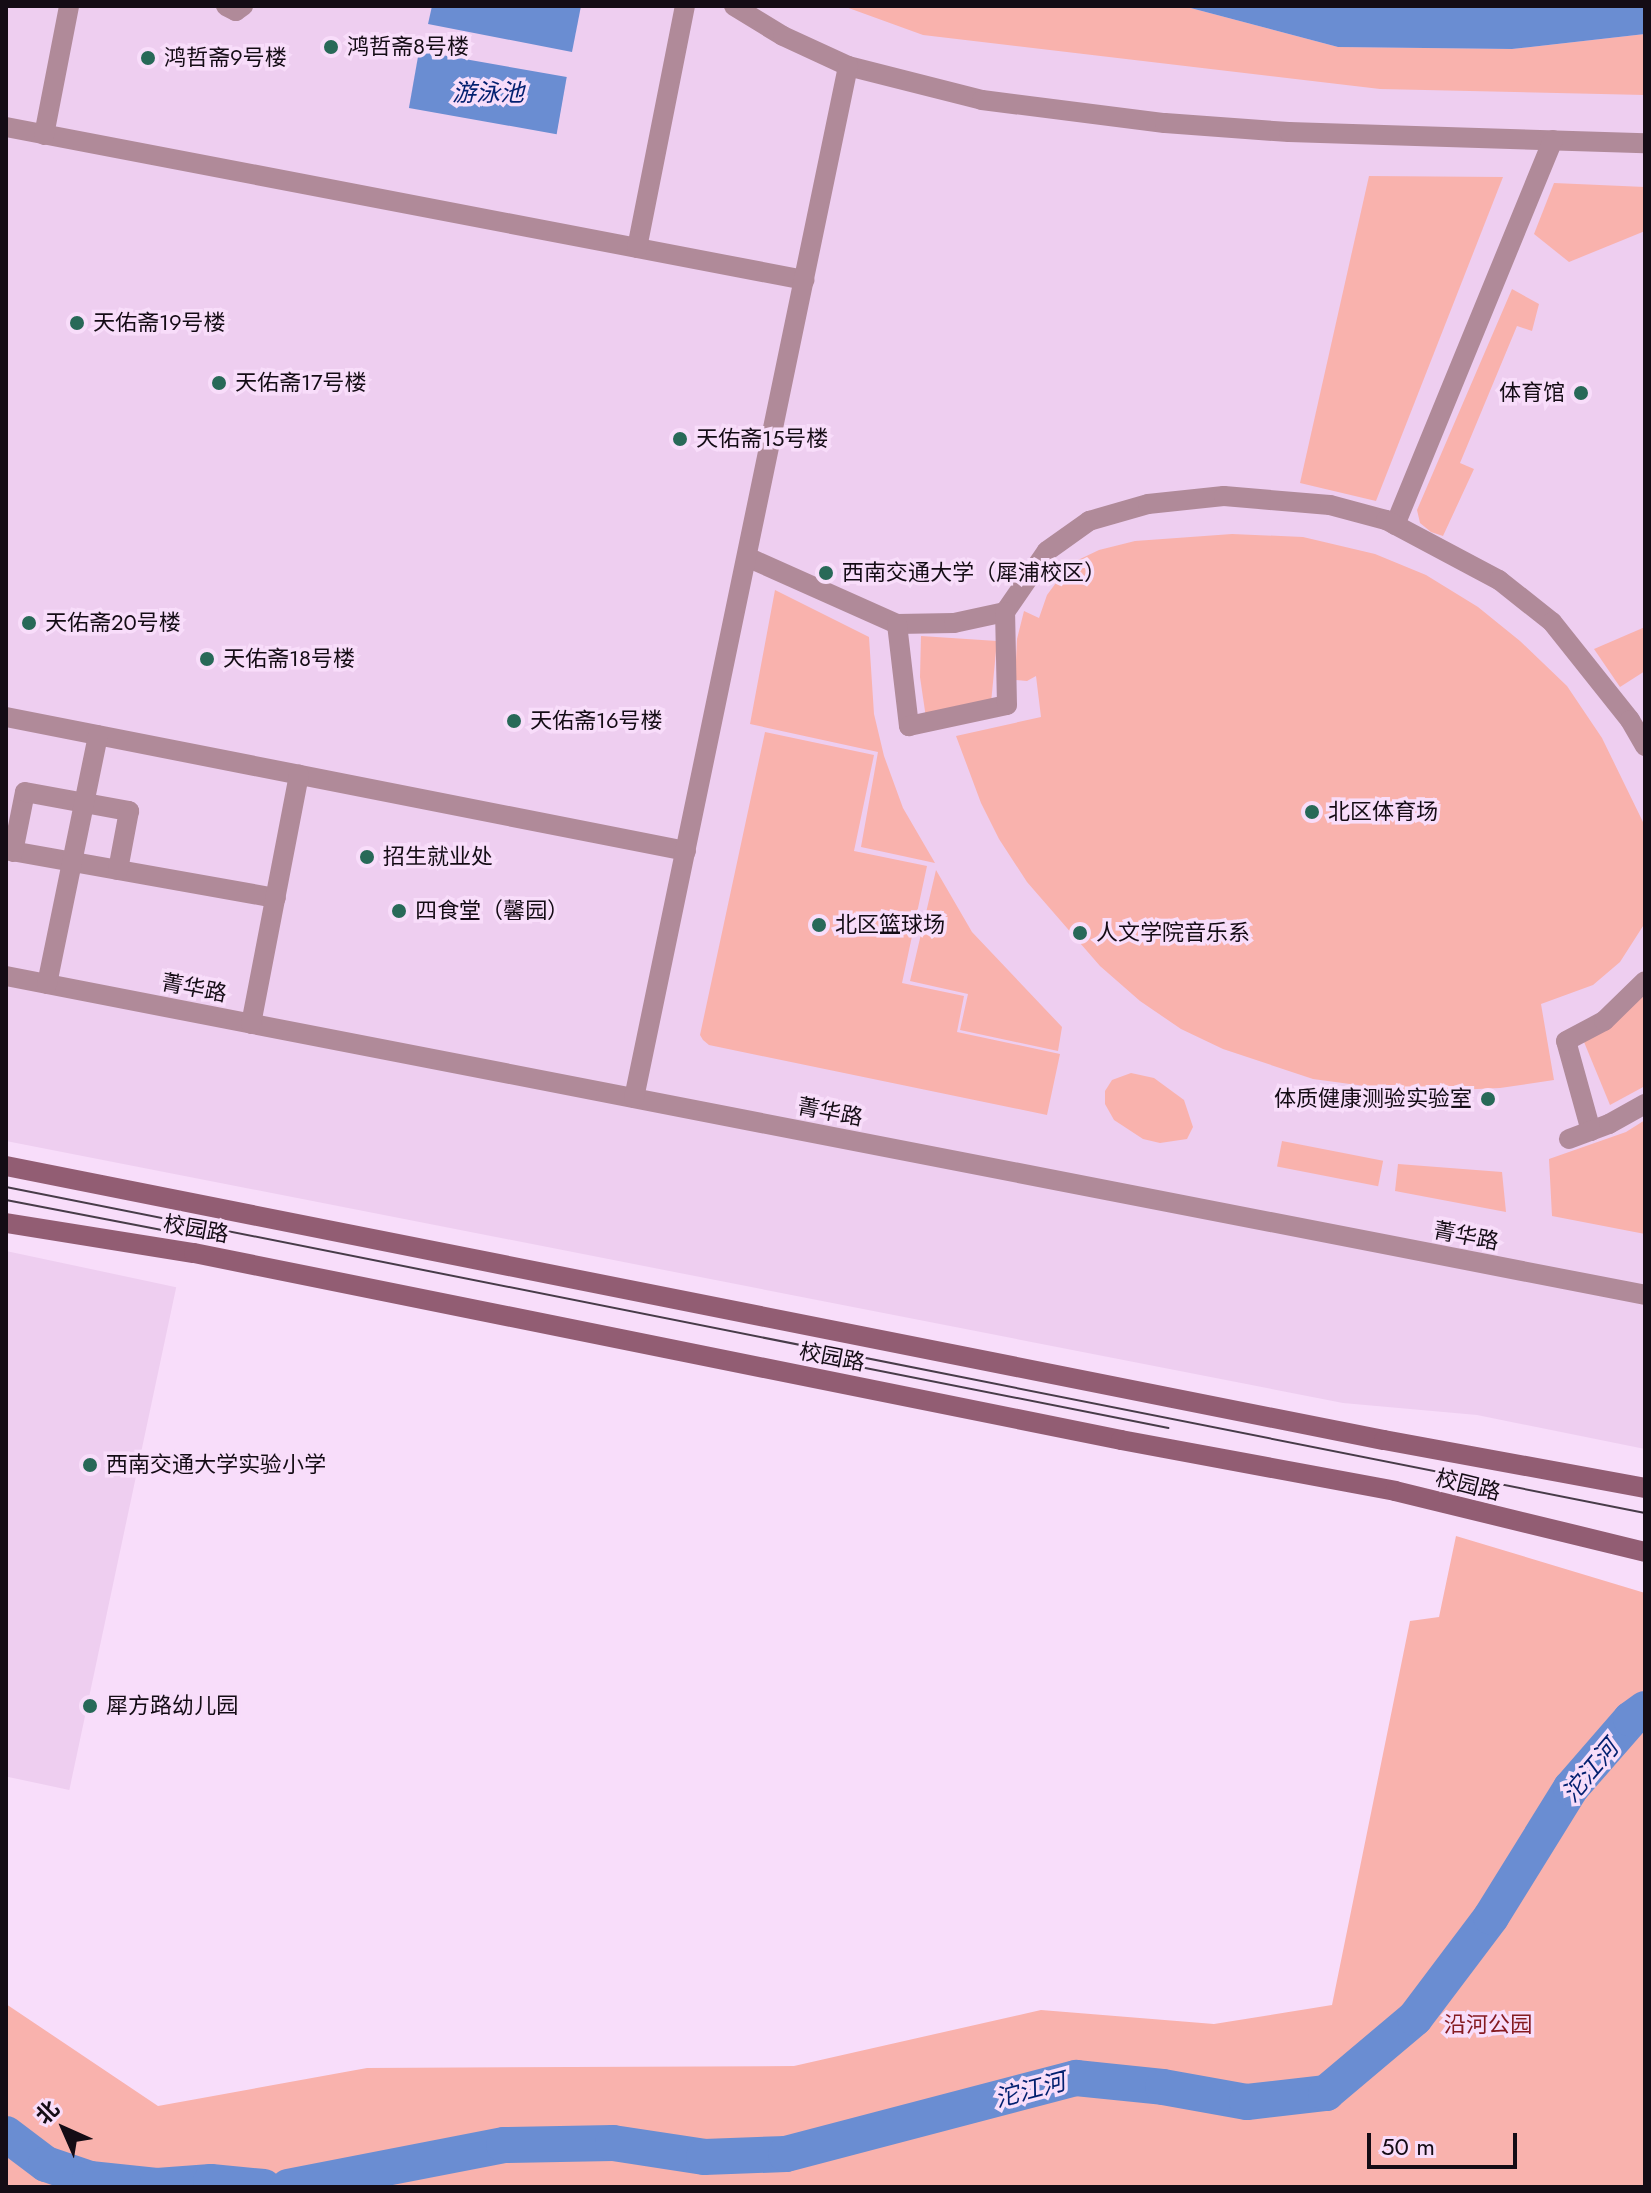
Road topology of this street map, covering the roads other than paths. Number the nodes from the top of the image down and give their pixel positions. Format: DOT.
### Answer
graph roads {
  1 [pos="69,6"];
  2 [pos="226,6"];
  3 [pos="243,6"];
  4 [pos="685,6"];
  5 [pos="734,6"];
  6 [pos="848,66"];
  7 [pos="6,127"];
  8 [pos="44,135"];
  9 [pos="1553,140"];
  10 [pos="1645,143"];
  11 [pos="637,248"];
  12 [pos="804,280"];
  13 [pos="1395,525"];
  14 [pos="747,557"];
  15 [pos="1005,612"];
  16 [pos="897,624"];
  17 [pos="6,717"];
  18 [pos="98,735"];
  19 [pos="1645,746"];
  20 [pos="299,775"];
  21 [pos="83,803"];
  22 [pos="10,851"];
  23 [pos="686,851"];
  24 [pos="71,861"];
  25 [pos="118,870"];
  26 [pos="276,898"];
  27 [pos="6,976"];
  28 [pos="1645,981"];
  29 [pos="47,984"];
  30 [pos="251,1024"];
  31 [pos="634,1098"];
  32 [pos="1645,1104"];
  33 [pos="1591,1131"];
  34 [pos="1569,1139"];
  35 [pos="6,1166"];
  36 [pos="6,1223"];
  37 [pos="1645,1295"];
  38 [pos="1645,1488"];
  39 [pos="1645,1552"];
  1 -- 8 [label="street"];
  2 -- 3 [label="street"];
  4 -- 11 [label="street"];
  5 -- 6 [label="street"];
  6 -- 9 [label="street"];
  6 -- 12 [label="street"];
  7 -- 8 [label="street"];
  8 -- 11 [label="street"];
  9 -- 10 [label="street"];
  9 -- 13 [label="street"];
  11 -- 12 [label="street"];
  12 -- 14 [label="street"];
  13 -- 15 [label="street"];
  13 -- 19 [label="street"];
  14 -- 16 [label="street"];
  14 -- 23 [label="street"];
  15 -- 16 [label="street"];
  15 -- 16 [label="street"];
  17 -- 18 [label="street"];
  18 -- 20 [label="street"];
  18 -- 21 [label="street"];
  20 -- 23 [label="street"];
  20 -- 26 [label="street"];
  21 -- 22 [label="street"];
  21 -- 24 [label="street"];
  21 -- 25 [label="street"];
  22 -- 24 [label="street"];
  23 -- 31 [label="street"];
  24 -- 25 [label="street"];
  24 -- 29 [label="street"];
  25 -- 26 [label="street"];
  26 -- 30 [label="street"];
  27 -- 29 [label="street, 菁华路"];
  28 -- 33 [label="street"];
  29 -- 30 [label="street, 菁华路"];
  30 -- 31 [label="street, 菁华路"];
  31 -- 37 [label="street, 菁华路"];
  32 -- 33 [label="street"];
  33 -- 34 [label="street"];
  35 -- 38 [label="street, 校园路"];
  36 -- 39 [label="street, 校园路"];
}
